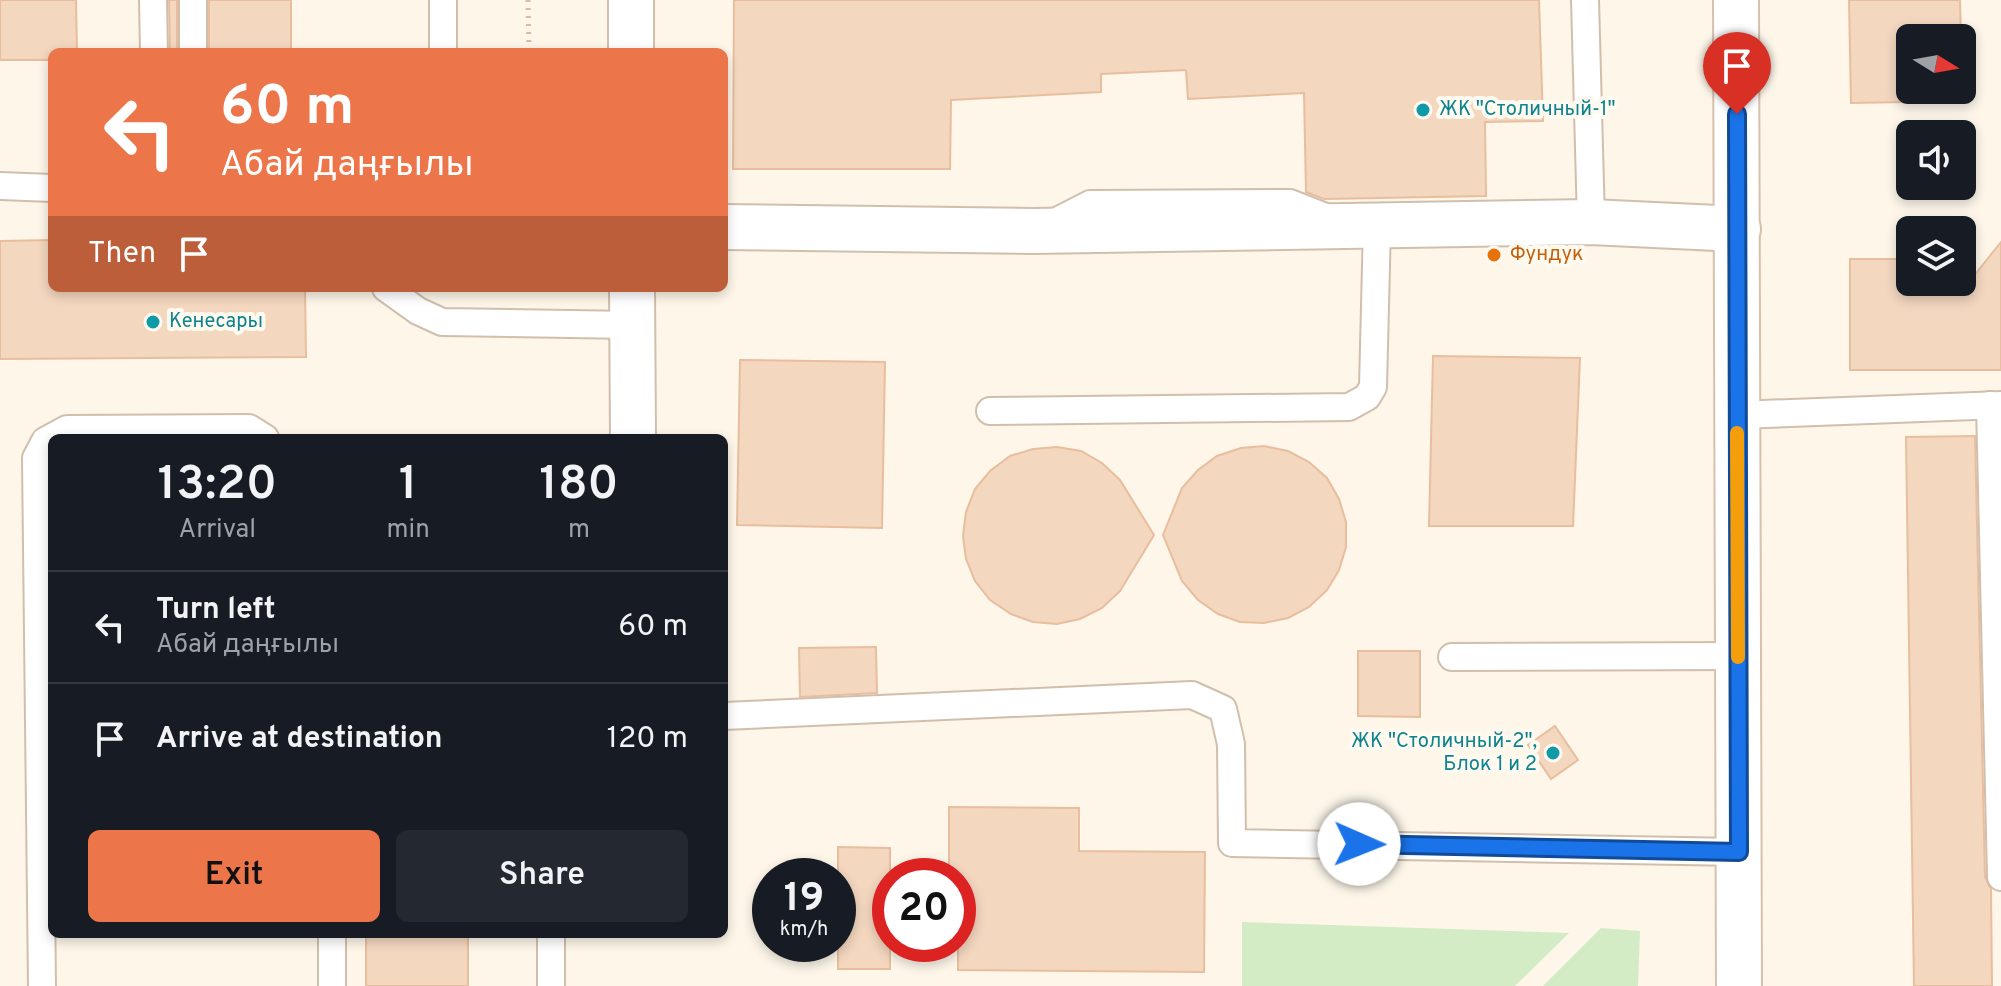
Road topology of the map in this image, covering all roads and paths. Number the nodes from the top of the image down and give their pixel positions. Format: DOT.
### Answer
graph roads {
  1 [pos="153,0"];
  2 [pos="193,0"];
  3 [pos="443,0"];
  4 [pos="528,0"];
  5 [pos="631,0"];
  6 [pos="1585,0"];
  7 [pos="1736,0"];
  8 [pos="154,48"];
  9 [pos="193,48"];
  10 [pos="443,48"];
  11 [pos="529,48"];
  12 [pos="631,48"];
  13 [pos="0,186"];
  14 [pos="48,188"];
  15 [pos="1591,222"];
  16 [pos="1363,226"];
  17 [pos="728,227"];
  18 [pos="1738,229"];
  19 [pos="392,292"];
  20 [pos="632,306"];
  21 [pos="1995,405"];
  22 [pos="990,411"];
  23 [pos="1737,415"];
  24 [pos="58,434"];
  25 [pos="259,434"];
  26 [pos="633,434"];
  27 [pos="48,439"];
  28 [pos="1738,656"];
  29 [pos="1452,657"];
  30 [pos="728,716"];
  31 [pos="1739,852"];
  32 [pos="2001,877"];
  33 [pos="332,938"];
  34 [pos="551,938"];
  35 [pos="42,986"];
  36 [pos="332,986"];
  37 [pos="551,986"];
  38 [pos="1739,986"];
  1 -- 8 [label="lane"];
  2 -- 9 [label="lane"];
  3 -- 10 [label="lane"];
  4 -- 11 [label="path"];
  5 -- 12 [label="street"];
  6 -- 15 [label="lane"];
  7 -- 18 [label="street"];
  13 -- 14 [label="lane"];
  15 -- 16 [label="street"];
  15 -- 18 [label="street"];
  16 -- 17 [label="street"];
  16 -- 22 [label="lane"];
  18 -- 23 [label="street"];
  19 -- 20 [label="lane"];
  20 -- 26 [label="street"];
  21 -- 23 [label="lane"];
  21 -- 32 [label="lane"];
  23 -- 28 [label="street"];
  24 -- 25 [label="lane"];
  27 -- 35 [label="lane"];
  28 -- 29 [label="lane"];
  28 -- 31 [label="street"];
  30 -- 31 [label="lane"];
  31 -- 38 [label="street"];
  33 -- 36 [label="lane"];
  34 -- 37 [label="lane"];
}
